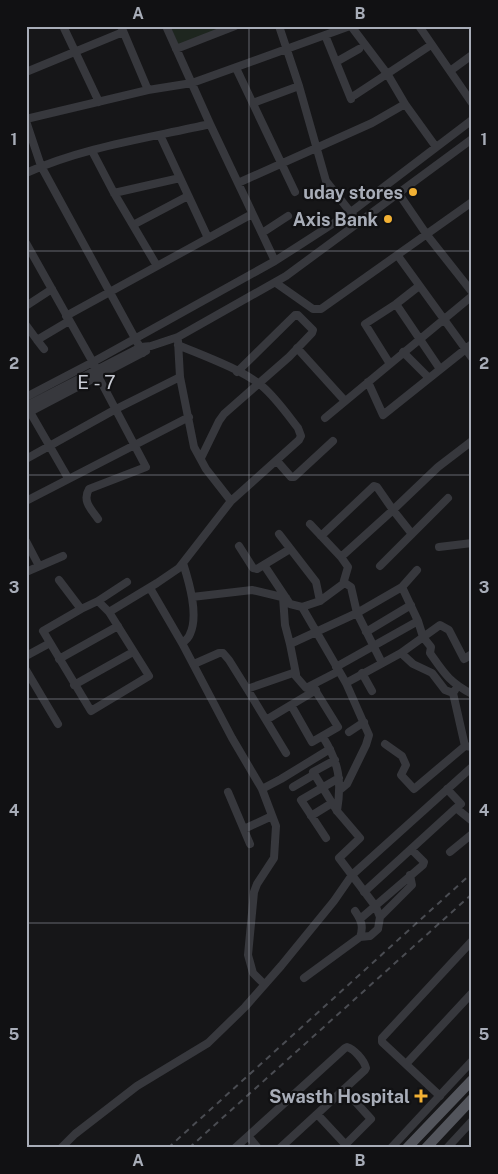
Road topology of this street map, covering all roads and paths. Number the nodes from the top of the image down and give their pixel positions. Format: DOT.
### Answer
graph roads {
  1 [pos="63,26"];
  2 [pos="166,26"];
  3 [pos="235,26"];
  4 [pos="279,26"];
  5 [pos="351,26"];
  6 [pos="419,26"];
  7 [pos="122,29"];
  8 [pos="325,35"];
  9 [pos="431,45"];
  10 [pos="176,49"];
  11 [pos="359,49"];
  12 [pos="288,50"];
  13 [pos="75,52"];
  14 [pos="472,55"];
  15 [pos="336,62"];
  16 [pos="236,68"];
  17 [pos="450,71"];
  18 [pos="26,72"];
  19 [pos="388,75"];
  20 [pos="192,83"];
  21 [pos="299,86"];
  22 [pos="148,90"];
  23 [pos="99,102"];
  24 [pos="253,104"];
  25 [pos="405,104"];
  26 [pos="472,104"];
  27 [pos="26,120"];
  28 [pos="472,120"];
  29 [pos="210,124"];
  30 [pos="160,136"];
  31 [pos="472,139"];
  32 [pos="436,147"];
  33 [pos="316,148"];
  34 [pos="92,151"];
  35 [pos="281,164"];
  36 [pos="41,166"];
  37 [pos="26,174"];
  38 [pos="180,178"];
  39 [pos="238,183"];
  40 [pos="295,192"];
  41 [pos="114,193"];
  42 [pos="399,194"];
  43 [pos="188,196"];
  44 [pos="472,202"];
  45 [pos="351,212"];
  46 [pos="252,214"];
  47 [pos="288,216"];
  48 [pos="359,223"];
  49 [pos="133,225"];
  50 [pos="262,233"];
  51 [pos="427,235"];
  52 [pos="208,238"];
  53 [pos="26,243"];
  54 [pos="28,252"];
  55 [pos="398,256"];
  56 [pos="275,261"];
  57 [pos="157,266"];
  58 [pos="276,282"];
  59 [pos="419,286"];
  60 [pos="52,289"];
  61 [pos="110,290"];
  62 [pos="472,294"];
  63 [pos="396,304"];
  64 [pos="26,306"];
  65 [pos="67,318"];
  66 [pos="444,319"];
  67 [pos="26,325"];
  68 [pos="136,338"];
  69 [pos="418,339"];
  70 [pos="37,340"];
  71 [pos="178,341"];
  72 [pos="469,346"];
  73 [pos="297,348"];
  74 [pos="44,349"];
  75 [pos="142,350"];
  76 [pos="403,352"];
  77 [pos="472,358"];
  78 [pos="390,364"];
  79 [pos="96,369"];
  80 [pos="440,369"];
  81 [pos="237,372"];
  82 [pos="180,377"];
  83 [pos="428,378"];
  84 [pos="368,382"];
  85 [pos="258,384"];
  86 [pos="26,397"];
  87 [pos="345,401"];
  88 [pos="27,408"];
  89 [pos="116,409"];
  90 [pos="189,417"];
  91 [pos="325,418"];
  92 [pos="333,441"];
  93 [pos="472,441"];
  94 [pos="135,444"];
  95 [pos="50,446"];
  96 [pos="201,458"];
  97 [pos="26,459"];
  98 [pos="276,461"];
  99 [pos="68,478"];
  100 [pos="448,498"];
  101 [pos="26,501"];
  102 [pos="230,501"];
  103 [pos="393,510"];
  104 [pos="98,519"];
  105 [pos="310,524"];
  106 [pos="279,534"];
  107 [pos="412,534"];
  108 [pos="321,536"];
  109 [pos="26,541"];
  110 [pos="472,542"];
  111 [pos="239,546"];
  112 [pos="439,547"];
  113 [pos="290,549"];
  114 [pos="62,556"];
  115 [pos="341,557"];
  116 [pos="183,563"];
  117 [pos="264,565"];
  118 [pos="39,566"];
  119 [pos="380,566"];
  120 [pos="417,570"];
  121 [pos="26,572"];
  122 [pos="59,580"];
  123 [pos="127,582"];
  124 [pos="343,584"];
  125 [pos="402,587"];
  126 [pos="150,588"];
  127 [pos="192,597"];
  128 [pos="284,597"];
  129 [pos="98,601"];
  130 [pos="320,601"];
  131 [pos="411,605"];
  132 [pos="302,607"];
  133 [pos="80,608"];
  134 [pos="109,612"];
  135 [pos="357,613"];
  136 [pos="418,621"];
  137 [pos="118,626"];
  138 [pos="317,632"];
  139 [pos="366,632"];
  140 [pos="423,636"];
  141 [pos="50,643"];
  142 [pos="182,643"];
  143 [pos="290,644"];
  144 [pos="373,647"];
  145 [pos="133,652"];
  146 [pos="401,653"];
  147 [pos="472,654"];
  148 [pos="26,656"];
  149 [pos="59,659"];
  150 [pos="382,663"];
  151 [pos="194,664"];
  152 [pos="338,669"];
  153 [pos="26,670"];
  154 [pos="362,673"];
  155 [pos="296,674"];
  156 [pos="346,683"];
  157 [pos="74,685"];
  158 [pos="314,688"];
  159 [pos="247,689"];
  160 [pos="455,690"];
  161 [pos="372,691"];
  162 [pos="472,694"];
  163 [pos="291,705"];
  164 [pos="266,720"];
  165 [pos="364,722"];
  166 [pos="58,724"];
  167 [pos="349,732"];
  168 [pos="322,737"];
  169 [pos="385,744"];
  170 [pos="469,747"];
  171 [pos="330,749"];
  172 [pos="286,754"];
  173 [pos="335,760"];
  174 [pos="472,767"];
  175 [pos="315,774"];
  176 [pos="339,778"];
  177 [pos="293,787"];
  178 [pos="323,787"];
  179 [pos="262,789"];
  180 [pos="447,789"];
  181 [pos="341,790"];
  182 [pos="228,792"];
  183 [pos="332,803"];
  184 [pos="456,808"];
  185 [pos="337,811"];
  186 [pos="272,816"];
  187 [pos="311,816"];
  188 [pos="472,821"];
  189 [pos="244,829"];
  190 [pos="472,834"];
  191 [pos="326,838"];
  192 [pos="250,844"];
  193 [pos="411,849"];
  194 [pos="450,852"];
  195 [pos="352,875"];
  196 [pos="410,875"];
  197 [pos="364,892"];
  198 [pos="376,907"];
  199 [pos="355,911"];
  200 [pos="380,917"];
  201 [pos="360,919"];
  202 [pos="360,937"];
  203 [pos="472,941"];
  204 [pos="304,978"];
  205 [pos="264,984"];
  206 [pos="472,994"];
  207 [pos="472,1061"];
  208 [pos="406,1064"];
  209 [pos="472,1080"];
  210 [pos="344,1089"];
  211 [pos="440,1096"];
  212 [pos="472,1099"];
  213 [pos="317,1114"];
  214 [pos="472,1121"];
  215 [pos="248,1136"];
  216 [pos="63,1145"];
  217 [pos="289,1145"];
  218 [pos="52,1148"];
  219 [pos="235,1148"];
  220 [pos="258,1148"];
  221 [pos="280,1148"];
  222 [pos="391,1148"];
  223 [pos="407,1148"];
  224 [pos="426,1148"];
  225 [pos="447,1148"];
  1 -- 13 [label="street"];
  2 -- 10 [label="street"];
  3 -- 10 [label="street"];
  4 -- 12 [label="street"];
  5 -- 8 [label="street"];
  5 -- 19 [label="street"];
  6 -- 9 [label="street"];
  7 -- 13 [label="street"];
  7 -- 22 [label="street"];
  8 -- 12 [label="street"];
  8 -- 15 [label="street"];
  9 -- 17 [label="street"];
  9 -- 19 [label="street"];
  10 -- 20 [label="street"];
  11 -- 15 [label="street"];
  12 -- 16 [label="street"];
  12 -- 21 [label="street"];
  13 -- 18 [label="street"];
  13 -- 23 [label="street"];
  14 -- 17 [label="street"];
  15 -- 19 [label="street"];
  16 -- 20 [label="street"];
  16 -- 24 [label="street"];
  17 -- 26 [label="street"];
  19 -- 25 [label="street"];
  20 -- 22 [label="street"];
  20 -- 29 [label="street"];
  21 -- 24 [label="street"];
  21 -- 33 [label="street"];
  22 -- 23 [label="street"];
  23 -- 27 [label="street"];
  24 -- 35 [label="street"];
  25 -- 32 [label="street"];
  25 -- 33 [label="street"];
  27 -- 36 [label="street"];
  28 -- 32 [label="street"];
  29 -- 30 [label="street"];
  29 -- 39 [label="street"];
  30 -- 34 [label="street"];
  30 -- 38 [label="street"];
  31 -- 42 [label="street"];
  32 -- 45 [label="street"];
  33 -- 35 [label="street"];
  33 -- 45 [label="street"];
  34 -- 36 [label="street"];
  34 -- 41 [label="street"];
  35 -- 39 [label="street"];
  35 -- 40 [label="street"];
  36 -- 37 [label="street"];
  36 -- 61 [label="street"];
  38 -- 41 [label="street"];
  38 -- 43 [label="street"];
  39 -- 46 [label="street"];
  41 -- 49 [label="street"];
  42 -- 48 [label="street"];
  42 -- 51 [label="street"];
  43 -- 49 [label="street"];
  43 -- 52 [label="street"];
  44 -- 51 [label="street"];
  45 -- 48 [label="street"];
  45 -- 56 [label="street"];
  46 -- 50 [label="street"];
  46 -- 52 [label="street"];
  47 -- 50 [label="street"];
  48 -- 58 [label="street"];
  49 -- 57 [label="street"];
  50 -- 56 [label="street"];
  51 -- 55 [label="street"];
  51 -- 62 [label="street"];
  52 -- 57 [label="street"];
  53 -- 54 [label="street"];
  54 -- 60 [label="street"];
  55 -- 58 [label="street"];
  55 -- 59 [label="street"];
  56 -- 68 [label="street"];
  57 -- 61 [label="street"];
  58 -- 71 [label="street"];
  59 -- 63 [label="street"];
  59 -- 66 [label="street"];
  60 -- 64 [label="street"];
  60 -- 65 [label="street"];
  61 -- 65 [label="street"];
  61 -- 68 [label="street"];
  62 -- 66 [label="street"];
  63 -- 69 [label="street"];
  63 -- 78 [label="street"];
  65 -- 70 [label="street"];
  65 -- 79 [label="street"];
  66 -- 69 [label="street"];
  66 -- 72 [label="street"];
  67 -- 70 [label="street"];
  68 -- 75 [label="street"];
  68 -- 79 [label="street"];
  69 -- 76 [label="street"];
  69 -- 80 [label="street"];
  70 -- 74 [label="street"];
  71 -- 75 [label="street"];
  71 -- 81 [label="street"];
  71 -- 82 [label="street"];
  72 -- 77 [label="street"];
  72 -- 80 [label="street"];
  73 -- 81 [label="street"];
  73 -- 85 [label="street"];
  73 -- 87 [label="street"];
  75 -- 79 [label="street"];
  76 -- 78 [label="street"];
  76 -- 83 [label="street"];
  78 -- 84 [label="street"];
  79 -- 86 [label="street"];
  79 -- 88 [label="street"];
  79 -- 89 [label="street"];
  80 -- 83 [label="street"];
  81 -- 85 [label="street"];
  82 -- 89 [label="street"];
  82 -- 90 [label="street"];
  83 -- 84 [label="street"];
  84 -- 87 [label="street"];
  85 -- 96 [label="street"];
  85 -- 98 [label="street"];
  87 -- 91 [label="street"];
  88 -- 95 [label="street"];
  89 -- 94 [label="street"];
  89 -- 95 [label="street"];
  90 -- 94 [label="street"];
  90 -- 96 [label="street"];
  92 -- 98 [label="street"];
  93 -- 103 [label="street"];
  94 -- 99 [label="street"];
  94 -- 104 [label="street"];
  95 -- 97 [label="street"];
  95 -- 99 [label="street"];
  96 -- 102 [label="street"];
  98 -- 102 [label="street"];
  99 -- 101 [label="street"];
  100 -- 107 [label="street"];
  102 -- 116 [label="street"];
  103 -- 107 [label="street"];
  103 -- 108 [label="street"];
  103 -- 115 [label="street"];
  105 -- 108 [label="street"];
  106 -- 113 [label="street"];
  107 -- 119 [label="street"];
  108 -- 115 [label="street"];
  109 -- 118 [label="street"];
  110 -- 112 [label="street"];
  111 -- 117 [label="street"];
  113 -- 117 [label="street"];
  113 -- 130 [label="street"];
  114 -- 118 [label="street"];
  115 -- 124 [label="street"];
  116 -- 126 [label="street"];
  116 -- 127 [label="street"];
  117 -- 128 [label="street"];
  118 -- 121 [label="street"];
  120 -- 125 [label="street"];
  122 -- 133 [label="street"];
  123 -- 129 [label="street"];
  124 -- 130 [label="street"];
  124 -- 135 [label="street"];
  125 -- 131 [label="street"];
  125 -- 135 [label="street"];
  126 -- 134 [label="street"];
  126 -- 142 [label="street"];
  127 -- 128 [label="street"];
  127 -- 142 [label="street"];
  128 -- 132 [label="street"];
  128 -- 143 [label="street"];
  129 -- 133 [label="street"];
  129 -- 134 [label="street"];
  130 -- 132 [label="street"];
  131 -- 136 [label="street"];
  131 -- 139 [label="street"];
  132 -- 138 [label="street"];
  133 -- 141 [label="street"];
  134 -- 137 [label="street"];
  135 -- 138 [label="street"];
  135 -- 139 [label="street"];
  136 -- 140 [label="street"];
  136 -- 144 [label="street"];
  137 -- 145 [label="street"];
  137 -- 149 [label="street"];
  138 -- 143 [label="street"];
  138 -- 152 [label="street"];
  139 -- 144 [label="street"];
  140 -- 146 [label="street"];
  140 -- 147 [label="street"];
  140 -- 160 [label="street"];
  141 -- 148 [label="street"];
  141 -- 149 [label="street"];
  142 -- 151 [label="street"];
  143 -- 155 [label="street"];
  144 -- 150 [label="street"];
  144 -- 152 [label="street"];
  145 -- 157 [label="street"];
  145 -- 157 [label="street"];
  146 -- 150 [label="street"];
  146 -- 160 [label="street"];
  149 -- 157 [label="street"];
  150 -- 154 [label="street"];
  151 -- 159 [label="street"];
  151 -- 179 [label="street"];
  152 -- 156 [label="street"];
  152 -- 158 [label="street"];
  153 -- 166 [label="street"];
  154 -- 156 [label="street"];
  154 -- 161 [label="street"];
  155 -- 158 [label="street"];
  155 -- 159 [label="street"];
  156 -- 165 [label="street"];
  158 -- 163 [label="street"];
  158 -- 168 [label="street"];
  159 -- 164 [label="street"];
  160 -- 162 [label="street"];
  160 -- 170 [label="street"];
  163 -- 164 [label="street"];
  163 -- 168 [label="street"];
  164 -- 172 [label="street"];
  165 -- 167 [label="street"];
  165 -- 181 [label="street"];
  168 -- 171 [label="street"];
  169 -- 170 [label="street"];
  171 -- 173 [label="street"];
  171 -- 179 [label="street"];
  173 -- 175 [label="street"];
  173 -- 176 [label="street"];
  174 -- 180 [label="street"];
  175 -- 177 [label="street"];
  175 -- 178 [label="street"];
  176 -- 178 [label="street"];
  176 -- 181 [label="street"];
  178 -- 183 [label="street"];
  178 -- 187 [label="street"];
  179 -- 186 [label="street"];
  180 -- 184 [label="street"];
  180 -- 195 [label="street"];
  181 -- 185 [label="street"];
  182 -- 189 [label="street"];
  183 -- 185 [label="street"];
  183 -- 187 [label="street"];
  184 -- 188 [label="street"];
  184 -- 193 [label="street"];
  185 -- 195 [label="street"];
  186 -- 189 [label="street"];
  186 -- 205 [label="street"];
  187 -- 191 [label="street"];
  189 -- 192 [label="street"];
  190 -- 194 [label="street"];
  193 -- 196 [label="street"];
  193 -- 197 [label="street"];
  195 -- 197 [label="street"];
  195 -- 205 [label="street"];
  196 -- 198 [label="street"];
  196 -- 200 [label="street"];
  197 -- 198 [label="street"];
  198 -- 200 [label="street"];
  198 -- 201 [label="street"];
  199 -- 201 [label="street"];
  200 -- 202 [label="street"];
  201 -- 202 [label="street"];
  202 -- 204 [label="street"];
  203 -- 208 [label="street"];
  205 -- 216 [label="street"];
  206 -- 208 [label="street"];
  207 -- 211 [label="street"];
  208 -- 211 [label="street"];
  209 -- 223 [label="main road"];
  210 -- 213 [label="street"];
  210 -- 213 [label="street"];
  210 -- 215 [label="street"];
  211 -- 222 [label="street"];
  212 -- 224 [label="main road"];
  213 -- 217 [label="street"];
  214 -- 225 [label="street"];
  215 -- 219 [label="street"];
  215 -- 220 [label="street"];
  216 -- 218 [label="street"];
  217 -- 221 [label="street"];
}
